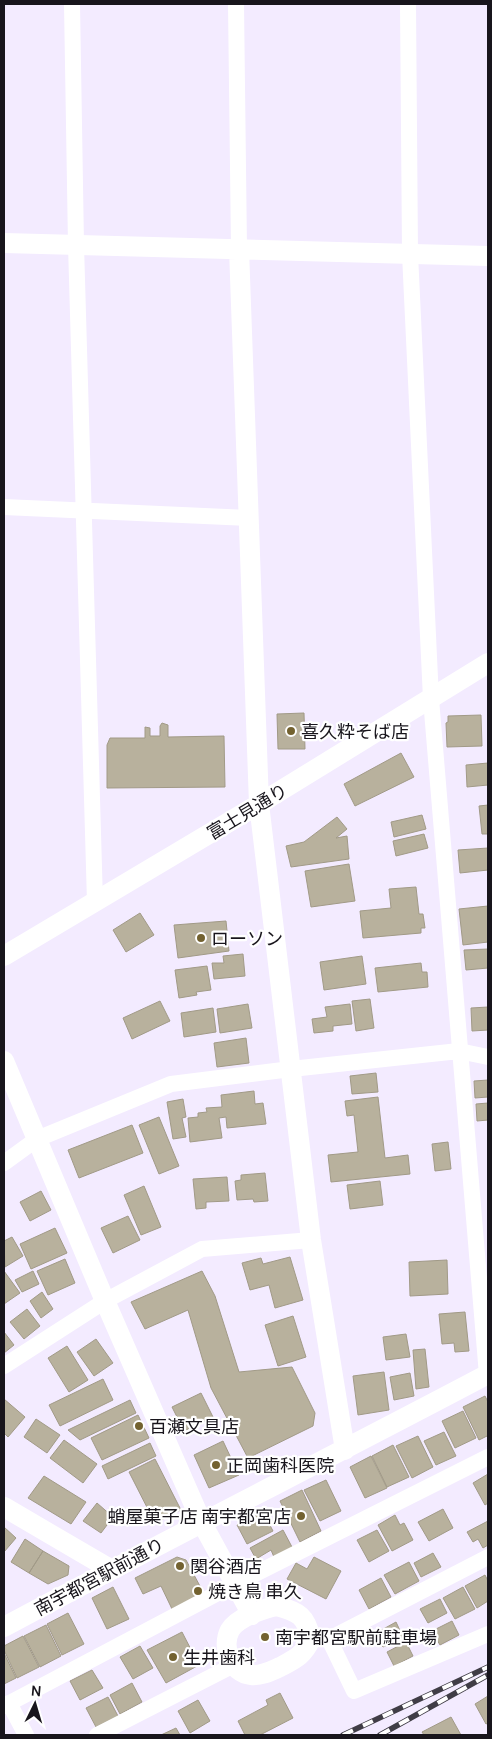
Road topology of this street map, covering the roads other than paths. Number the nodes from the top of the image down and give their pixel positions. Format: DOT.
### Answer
graph roads {
  1 [pos="72,4"];
  2 [pos="236,4"];
  3 [pos="408,4"];
  4 [pos="4,243"];
  5 [pos="76,245"];
  6 [pos="239,249"];
  7 [pos="410,254"];
  8 [pos="488,256"];
  9 [pos="4,508"];
  10 [pos="84,511"];
  11 [pos="249,518"];
  12 [pos="488,663"];
  13 [pos="431,699"];
  14 [pos="259,804"];
  15 [pos="95,902"];
  16 [pos="4,956"];
  17 [pos="459,1051"];
  18 [pos="488,1057"];
  19 [pos="4,1061"];
  20 [pos="291,1069"];
  21 [pos="36,1139"];
  22 [pos="4,1163"];
  23 [pos="311,1240"];
  24 [pos="105,1302"];
  25 [pos="4,1366"];
  26 [pos="488,1375"];
  27 [pos="345,1450"];
  28 [pos="488,1457"];
  29 [pos="4,1507"];
  30 [pos="202,1523"];
  31 [pos="488,1557"];
  32 [pos="110,1570"];
  33 [pos="235,1584"];
  34 [pos="252,1615"];
  35 [pos="4,1626"];
  36 [pos="488,1634"];
  37 [pos="320,1639"];
  38 [pos="234,1665"];
  39 [pos="6,1704"];
  40 [pos="26,1735"];
  41 [pos="97,1735"];
  1 -- 5 [label="street"];
  2 -- 6 [label="street"];
  3 -- 7 [label="street"];
  4 -- 5 [label="street"];
  5 -- 6 [label="street"];
  5 -- 10 [label="street"];
  6 -- 7 [label="street"];
  6 -- 11 [label="street"];
  7 -- 8 [label="street"];
  7 -- 13 [label="street"];
  9 -- 10 [label="street"];
  10 -- 11 [label="street"];
  10 -- 15 [label="street"];
  11 -- 14 [label="street"];
  12 -- 13 [label="street, 富士見通り"];
  13 -- 14 [label="street, 富士見通り"];
  13 -- 17 [label="street"];
  14 -- 15 [label="street, 富士見通り"];
  14 -- 20 [label="street"];
  15 -- 16 [label="street, 富士見通り"];
  17 -- 18 [label="street"];
  17 -- 20 [label="street"];
  17 -- 26 [label="street"];
  19 -- 21 [label="street"];
  20 -- 21 [label="street"];
  20 -- 23 [label="street"];
  21 -- 22 [label="street"];
  21 -- 24 [label="street"];
  23 -- 24 [label="street"];
  23 -- 27 [label="street"];
  24 -- 25 [label="street"];
  24 -- 30 [label="street"];
  26 -- 27 [label="street, 南宇都宮駅前通り"];
  27 -- 30 [label="street, 南宇都宮駅前通り"];
  28 -- 33 [label="street"];
  29 -- 32 [label="street"];
  30 -- 32 [label="street, 南宇都宮駅前通り"];
  30 -- 33 [label="street"];
  31 -- 37 [label="street"];
  32 -- 35 [label="street, 南宇都宮駅前通り"];
  33 -- 34 [label="street"];
  33 -- 39 [label="street"];
  34 -- 37 [label="street"];
  34 -- 38 [label="street"];
  36 -- 37 [label="street"];
  37 -- 38 [label="street"];
  38 -- 41 [label="street"];
  39 -- 40 [label="street"];
}
